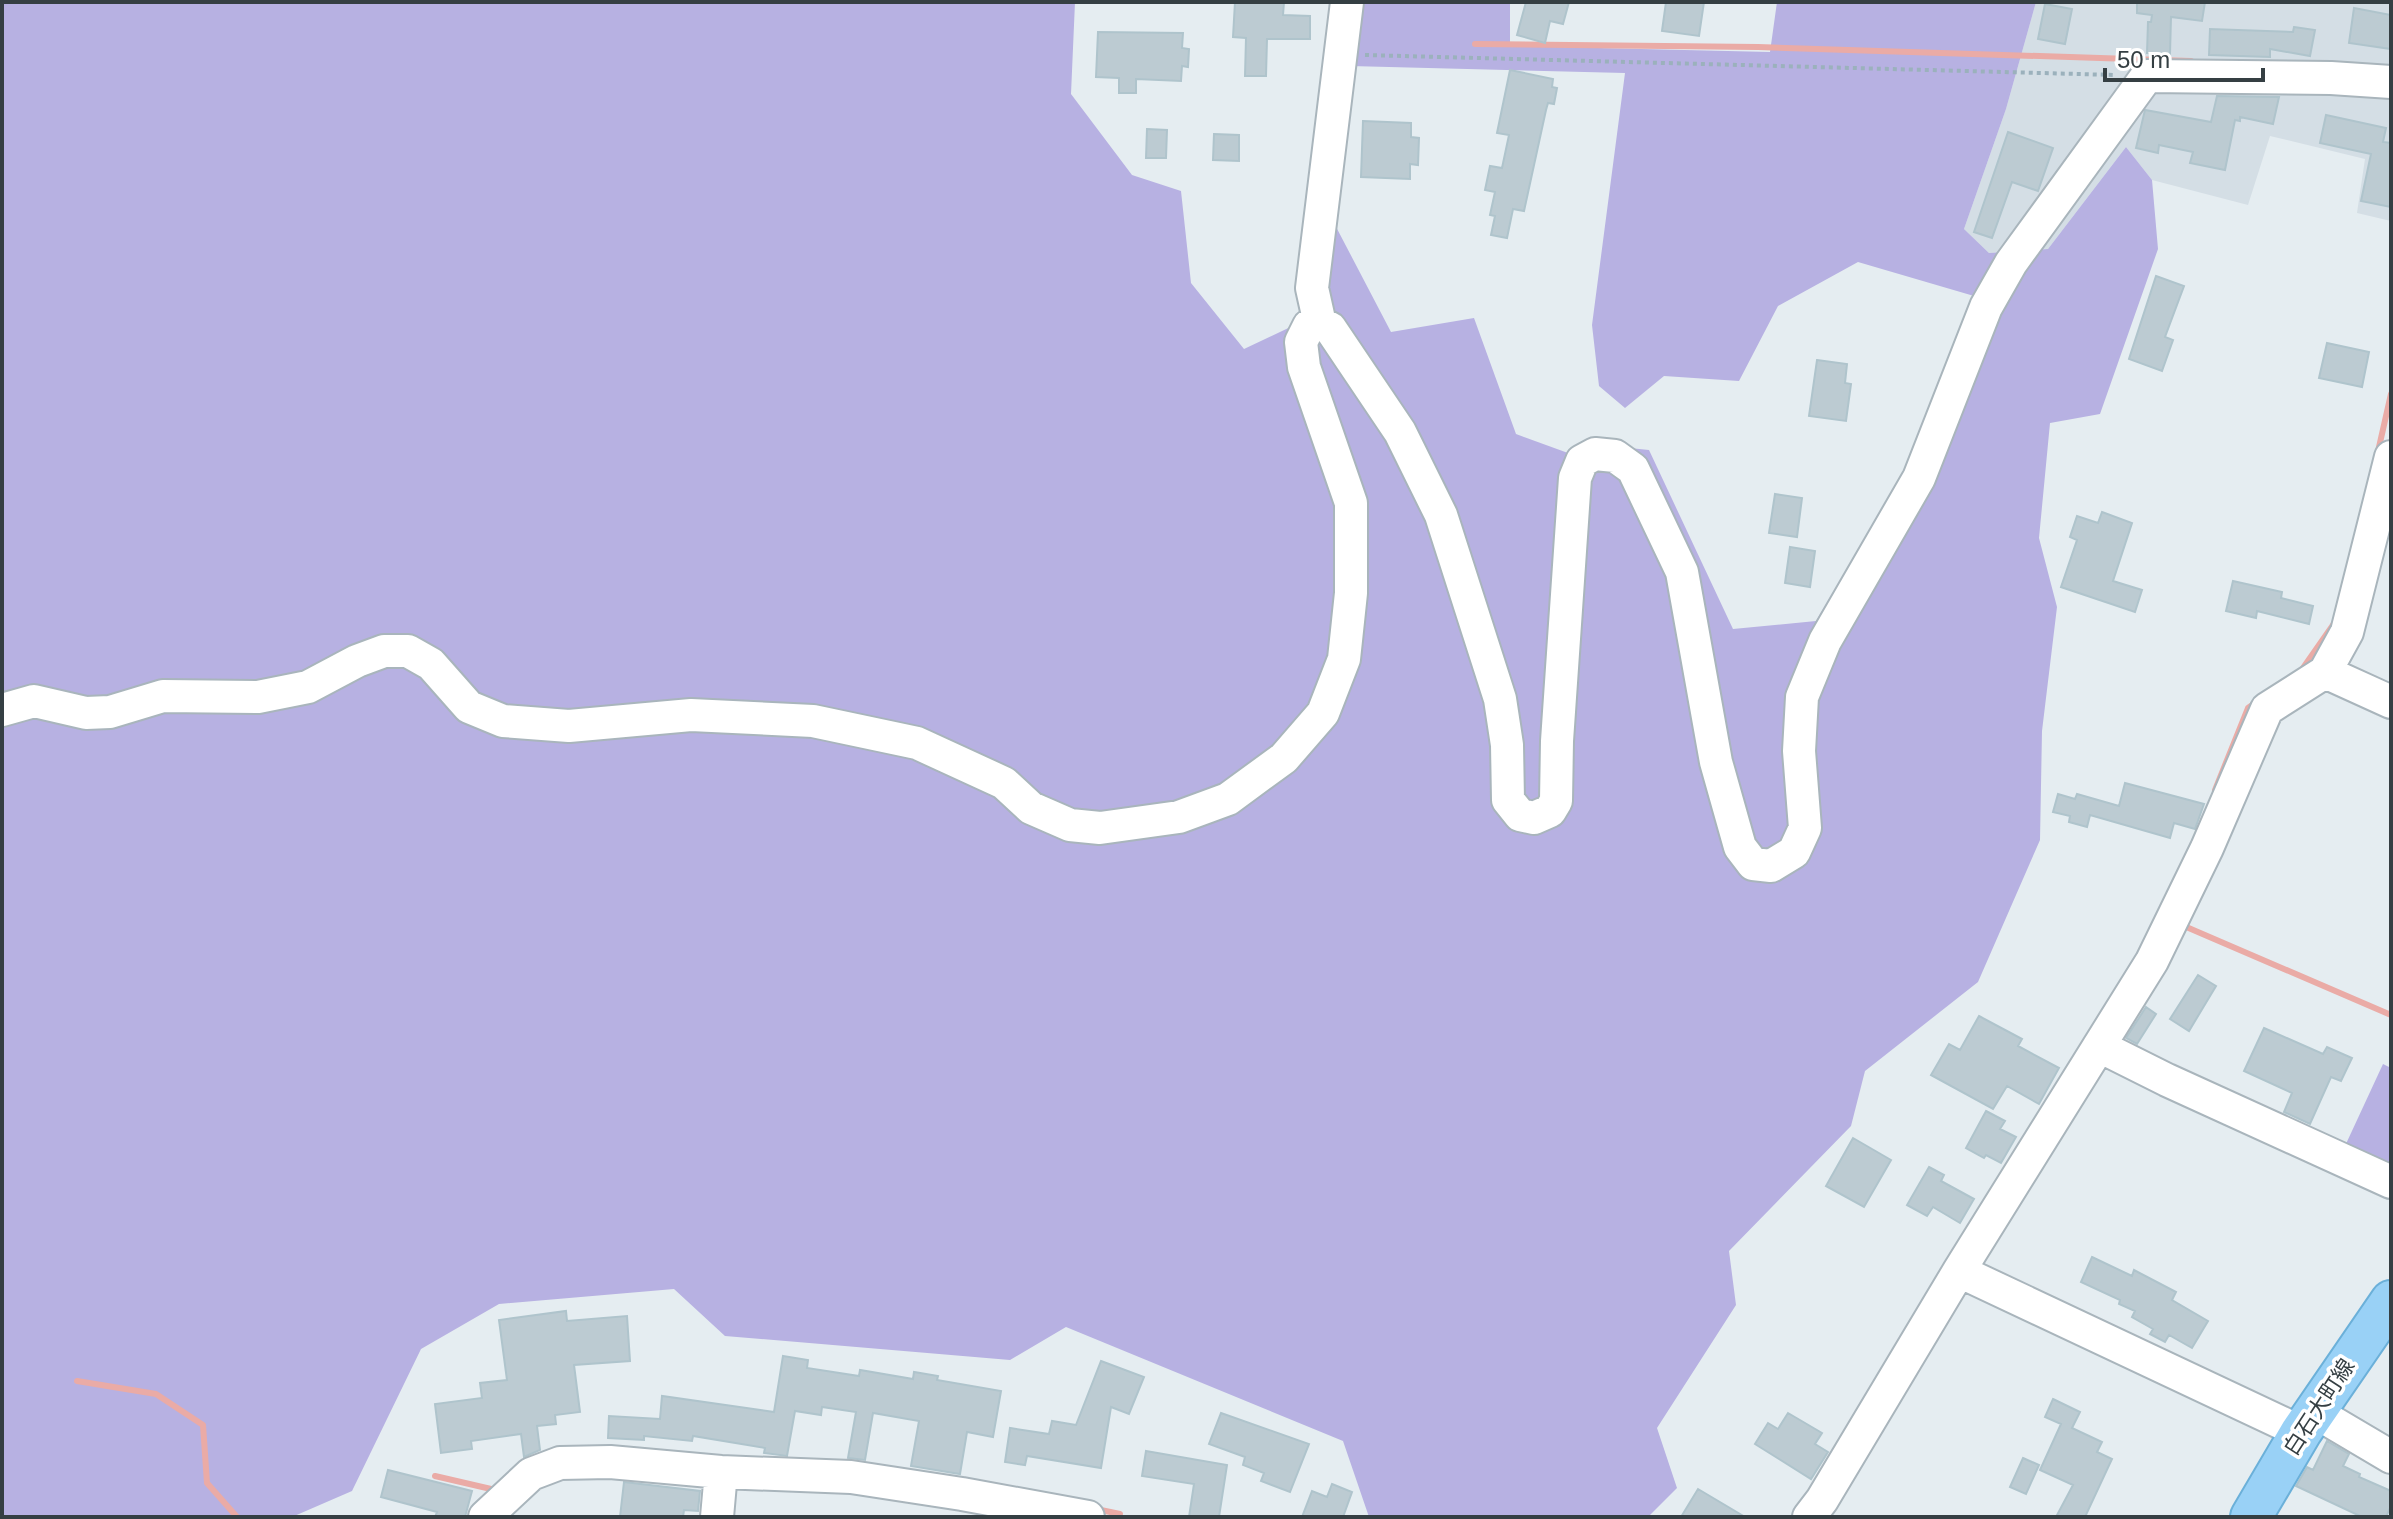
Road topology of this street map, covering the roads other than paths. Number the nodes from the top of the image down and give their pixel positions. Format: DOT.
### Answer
graph roads {
  1 [pos="1347,2"];
  2 [pos="2391,82"];
  3 [pos="1320,324"];
  4 [pos="2391,457"];
  5 [pos="2325,672"];
  6 [pos="2391,702"];
  7 [pos="2,710"];
  8 [pos="2099,1046"];
  9 [pos="2391,1182"];
  10 [pos="1959,1271"];
  11 [pos="2391,1301"];
  12 [pos="2308,1422"];
  13 [pos="2391,1457"];
  14 [pos="721,1472"];
  15 [pos="485,1517"];
  16 [pos="717,1517"];
  17 [pos="1088,1517"];
  18 [pos="1809,1517"];
  19 [pos="2251,1517"];
  1 -- 3 [label="street"];
  2 -- 3 [label="street"];
  3 -- 7 [label="street"];
  4 -- 5 [label="street"];
  5 -- 6 [label="street"];
  5 -- 8 [label="street"];
  8 -- 9 [label="street"];
  8 -- 10 [label="street"];
  10 -- 12 [label="street"];
  10 -- 18 [label="street"];
  11 -- 12 [label="main road, 白石大町線"];
  12 -- 13 [label="street"];
  12 -- 19 [label="main road, 白石大町線"];
  14 -- 15 [label="street"];
  14 -- 16 [label="street"];
  14 -- 17 [label="street"];
}
